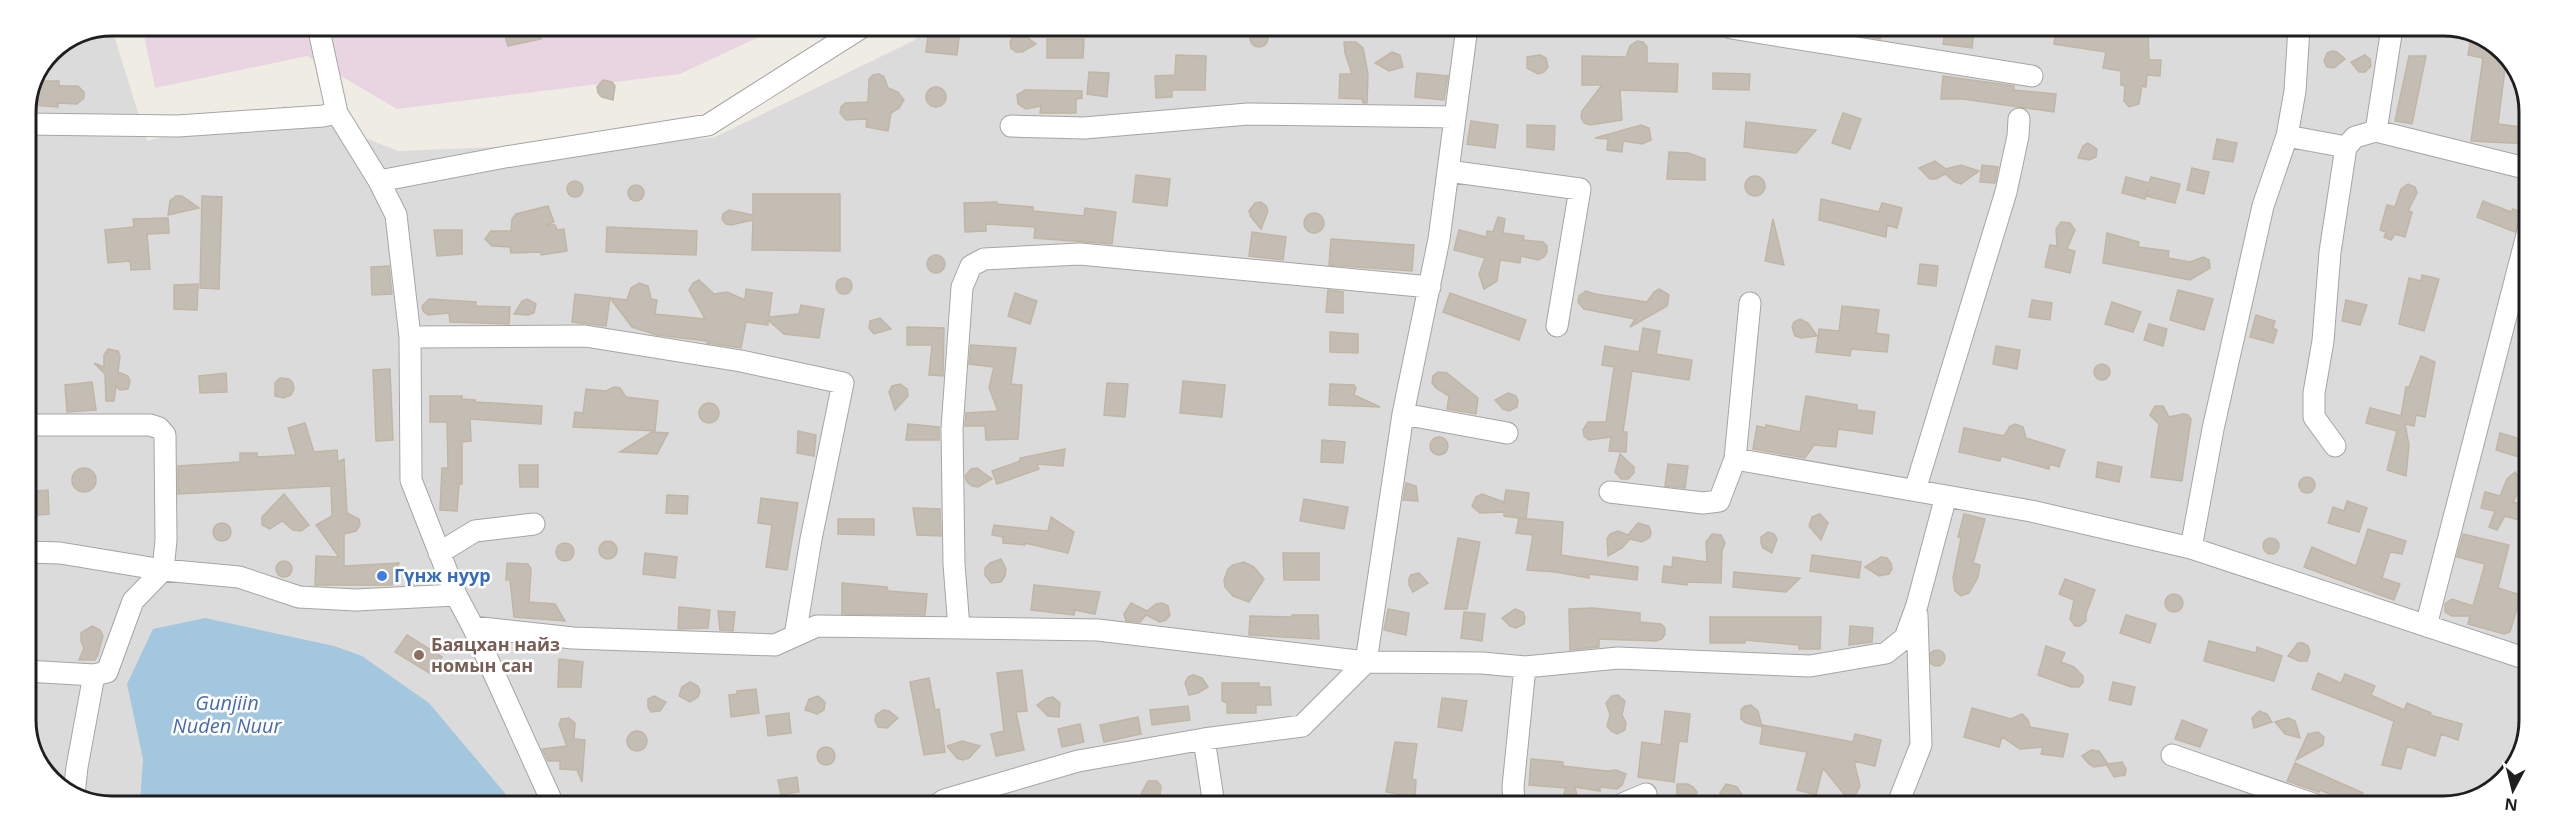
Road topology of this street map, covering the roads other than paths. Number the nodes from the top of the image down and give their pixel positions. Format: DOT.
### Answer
graph roads {
  1 [pos="318,36"];
  2 [pos="848,36"];
  3 [pos="1466,36"];
  4 [pos="1781,36"];
  5 [pos="2298,36"];
  6 [pos="2391,36"];
  7 [pos="2032,76"];
  8 [pos="337,113"];
  9 [pos="1455,117"];
  10 [pos="2019,119"];
  11 [pos="36,124"];
  12 [pos="1011,126"];
  13 [pos="2376,130"];
  14 [pos="2287,136"];
  15 [pos="2346,147"];
  16 [pos="2519,166"];
  17 [pos="1448,171"];
  18 [pos="379,181"];
  19 [pos="2519,266"];
  20 [pos="1430,287"];
  21 [pos="1750,303"];
  22 [pos="1557,326"];
  23 [pos="410,337"];
  24 [pos="1403,414"];
  25 [pos="36,425"];
  26 [pos="1506,433"];
  27 [pos="2335,446"];
  28 [pos="1735,459"];
  29 [pos="1915,490"];
  30 [pos="1610,492"];
  31 [pos="1946,496"];
  32 [pos="534,524"];
  33 [pos="2190,548"];
  34 [pos="36,552"];
  35 [pos="440,553"];
  36 [pos="163,570"];
  37 [pos="456,595"];
  38 [pos="1917,605"];
  39 [pos="2426,626"];
  40 [pos="473,627"];
  41 [pos="959,628"];
  42 [pos="795,636"];
  43 [pos="2519,656"];
  44 [pos="1366,662"];
  45 [pos="1526,667"];
  46 [pos="36,672"];
  47 [pos="94,675"];
  48 [pos="1204,738"];
  49 [pos="2172,755"];
  50 [pos="75,786"];
  51 [pos="1646,794"];
  52 [pos="549,796"];
  53 [pos="958,796"];
  54 [pos="1213,796"];
  55 [pos="1514,796"];
  56 [pos="1642,796"];
  57 [pos="1901,796"];
  58 [pos="2290,796"];
  1 -- 8 [label="street"];
  2 -- 18 [label="street"];
  3 -- 9 [label="street"];
  4 -- 7 [label="street"];
  5 -- 14 [label="street"];
  6 -- 13 [label="street"];
  8 -- 11 [label="street"];
  8 -- 18 [label="street"];
  9 -- 12 [label="street"];
  9 -- 17 [label="street"];
  10 -- 29 [label="street"];
  13 -- 15 [label="street"];
  13 -- 16 [label="street"];
  14 -- 15 [label="street"];
  14 -- 33 [label="street"];
  15 -- 27 [label="street"];
  17 -- 20 [label="street"];
  17 -- 22 [label="street"];
  18 -- 23 [label="street"];
  19 -- 39 [label="street"];
  20 -- 24 [label="street"];
  20 -- 41 [label="street"];
  21 -- 28 [label="street"];
  23 -- 35 [label="street"];
  23 -- 42 [label="street"];
  24 -- 26 [label="street"];
  24 -- 44 [label="street"];
  25 -- 36 [label="street"];
  28 -- 29 [label="street"];
  28 -- 30 [label="street"];
  29 -- 31 [label="street"];
  31 -- 33 [label="street"];
  31 -- 38 [label="street"];
  32 -- 35 [label="street"];
  33 -- 39 [label="street"];
  34 -- 36 [label="street"];
  35 -- 37 [label="street"];
  36 -- 37 [label="street"];
  36 -- 47 [label="street"];
  37 -- 40 [label="street"];
  38 -- 45 [label="street"];
  38 -- 57 [label="street"];
  39 -- 43 [label="street"];
  40 -- 42 [label="street"];
  40 -- 52 [label="street"];
  41 -- 42 [label="street"];
  41 -- 44 [label="street"];
  44 -- 45 [label="street"];
  44 -- 48 [label="street"];
  45 -- 55 [label="street"];
  46 -- 47 [label="street"];
  47 -- 50 [label="street"];
  48 -- 53 [label="street"];
  48 -- 54 [label="street"];
  49 -- 58 [label="street"];
  51 -- 56 [label="street"];
}
